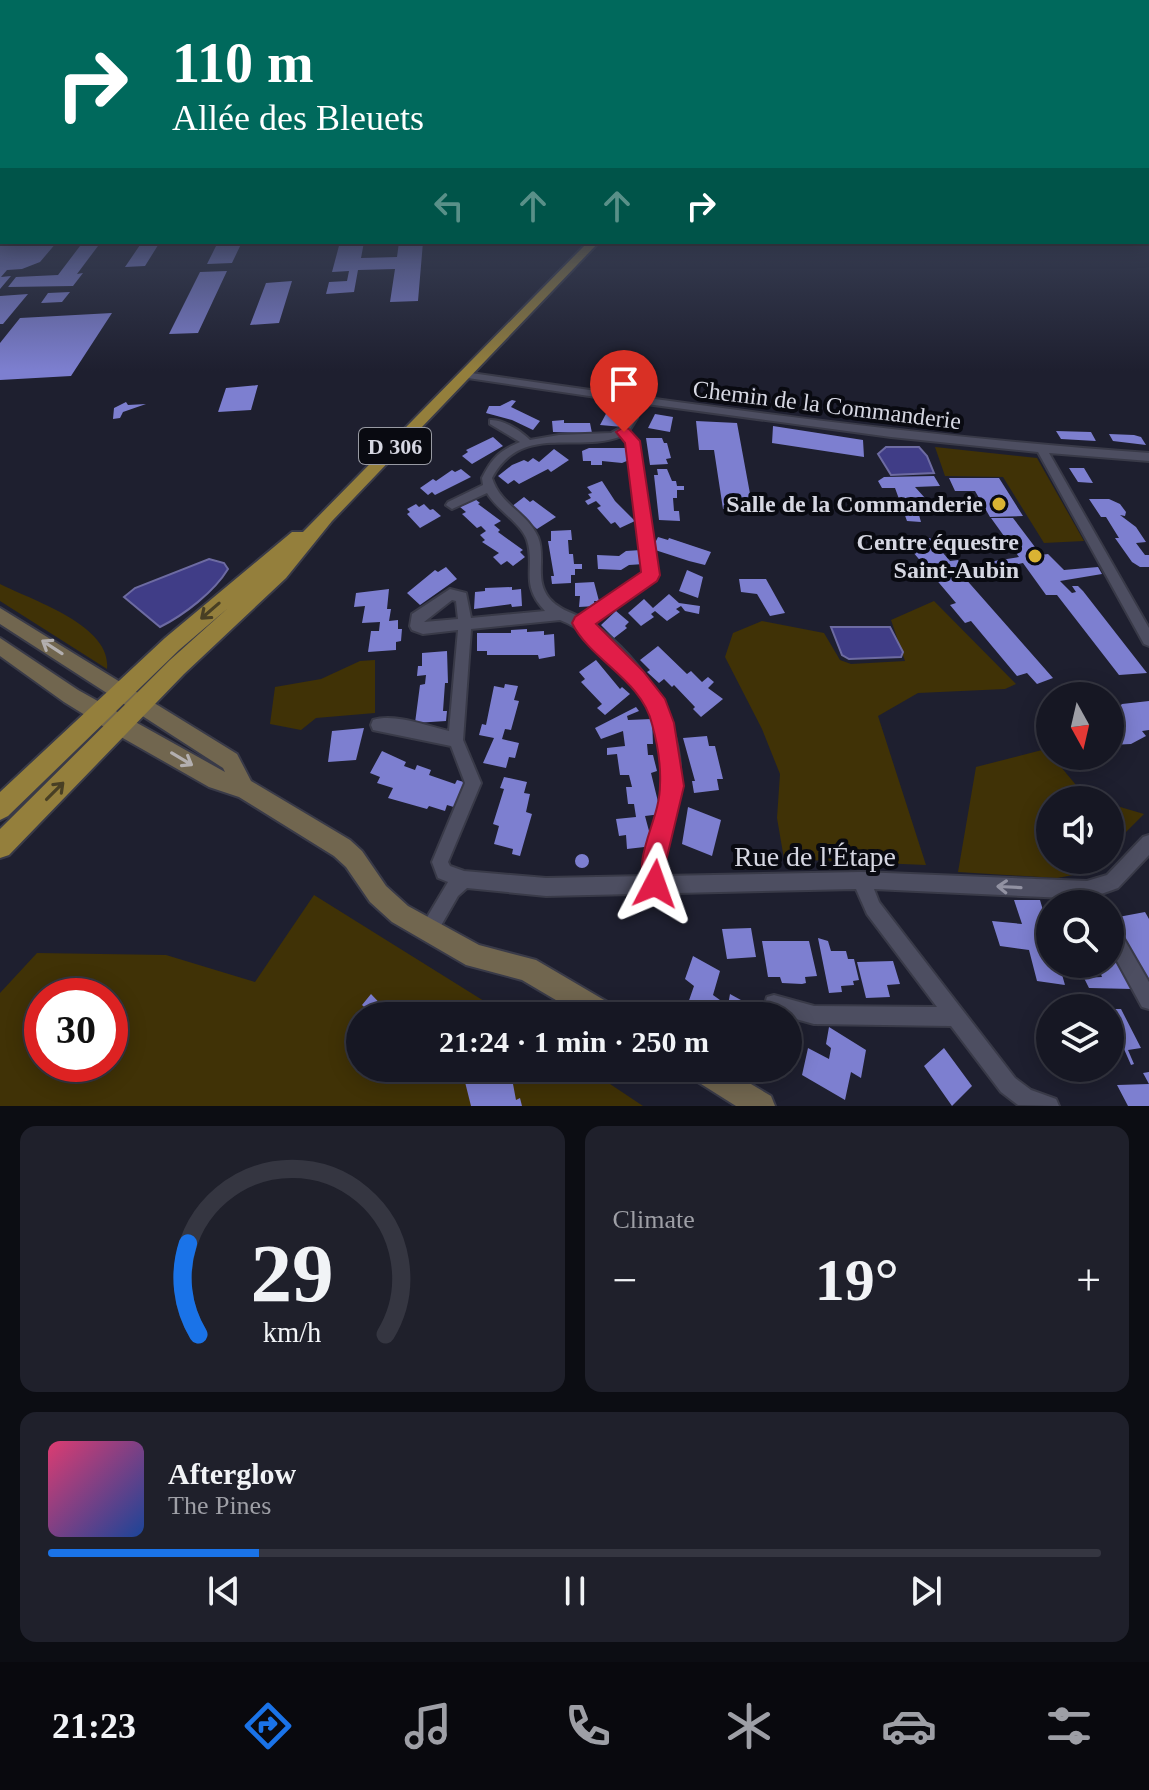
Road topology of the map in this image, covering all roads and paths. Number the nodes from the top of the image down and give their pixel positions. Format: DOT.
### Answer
graph roads {
  1 [pos="569,268"];
  2 [pos="464,375"];
  3 [pos="635,400"];
  4 [pos="494,422"];
  5 [pos="624,432"];
  6 [pos="527,443"];
  7 [pos="1043,451"];
  8 [pos="1149,457"];
  9 [pos="489,487"];
  10 [pos="452,505"];
  11 [pos="326,516"];
  12 [pos="0,615"];
  13 [pos="558,615"];
  14 [pos="582,623"];
  15 [pos="1149,640"];
  16 [pos="0,646"];
  17 [pos="113,686"];
  18 [pos="142,705"];
  19 [pos="99,711"];
  20 [pos="378,725"];
  21 [pos="121,726"];
  22 [pos="456,740"];
  23 [pos="244,788"];
  24 [pos="0,808"];
  25 [pos="1149,843"];
  26 [pos="0,846"];
  27 [pos="464,879"];
  28 [pos="861,880"];
  29 [pos="655,884"];
  30 [pos="1101,890"];
  31 [pos="1036,893"];
  32 [pos="429,930"];
  33 [pos="1124,956"];
  34 [pos="1149,1000"];
  35 [pos="583,1002"];
  36 [pos="802,1012"];
  37 [pos="956,1017"];
  38 [pos="722,1082"];
  39 [pos="761,1106"];
  40 [pos="1049,1106"];
  1 -- 2 [label="main road, D 306"];
  2 -- 3 [label="street, Chemin de la Commanderie"];
  2 -- 11 [label="main road, D 306"];
  3 -- 5 [label="street"];
  3 -- 7 [label="street, Chemin de la Commanderie"];
  4 -- 6 [label="street"];
  5 -- 6 [label="street"];
  5 -- 14 [label="street"];
  6 -- 9 [label="street"];
  7 -- 8 [label="street, Chemin de la Commanderie"];
  7 -- 15 [label="street"];
  9 -- 10 [label="street"];
  9 -- 13 [label="street"];
  11 -- 17 [label="main road, D 306, one-way"];
  11 -- 18 [label="main road, D 306"];
  17 -- 12 [label="street, one-way"];
  13 -- 14 [label="street"];
  13 -- 22 [label="street"];
  14 -- 29 [label="street"];
  16 -- 19 [label="street"];
  17 -- 18 [label="street"];
  17 -- 19 [label="main road, D 306"];
  18 -- 21 [label="main road, D 306"];
  18 -- 23 [label="street"];
  19 -- 21 [label="street"];
  19 -- 24 [label="main road, D 306"];
  20 -- 22 [label="street"];
  21 -- 23 [label="street, one-way"];
  26 -- 21 [label="main road, D 306, one-way"];
  22 -- 27 [label="street"];
  23 -- 32 [label="street"];
  25 -- 30 [label="street, Rue de l'Étape"];
  27 -- 29 [label="street, Rue de l'Étape"];
  27 -- 32 [label="street"];
  28 -- 29 [label="street, Rue de l'Étape"];
  31 -- 28 [label="street, Rue de l'Étape, one-way"];
  28 -- 37 [label="street"];
  32 -- 35 [label="street"];
  33 -- 34 [label="street"];
  36 -- 37 [label="street"];
  37 -- 40 [label="street"];
  38 -- 39 [label="street"];
}
